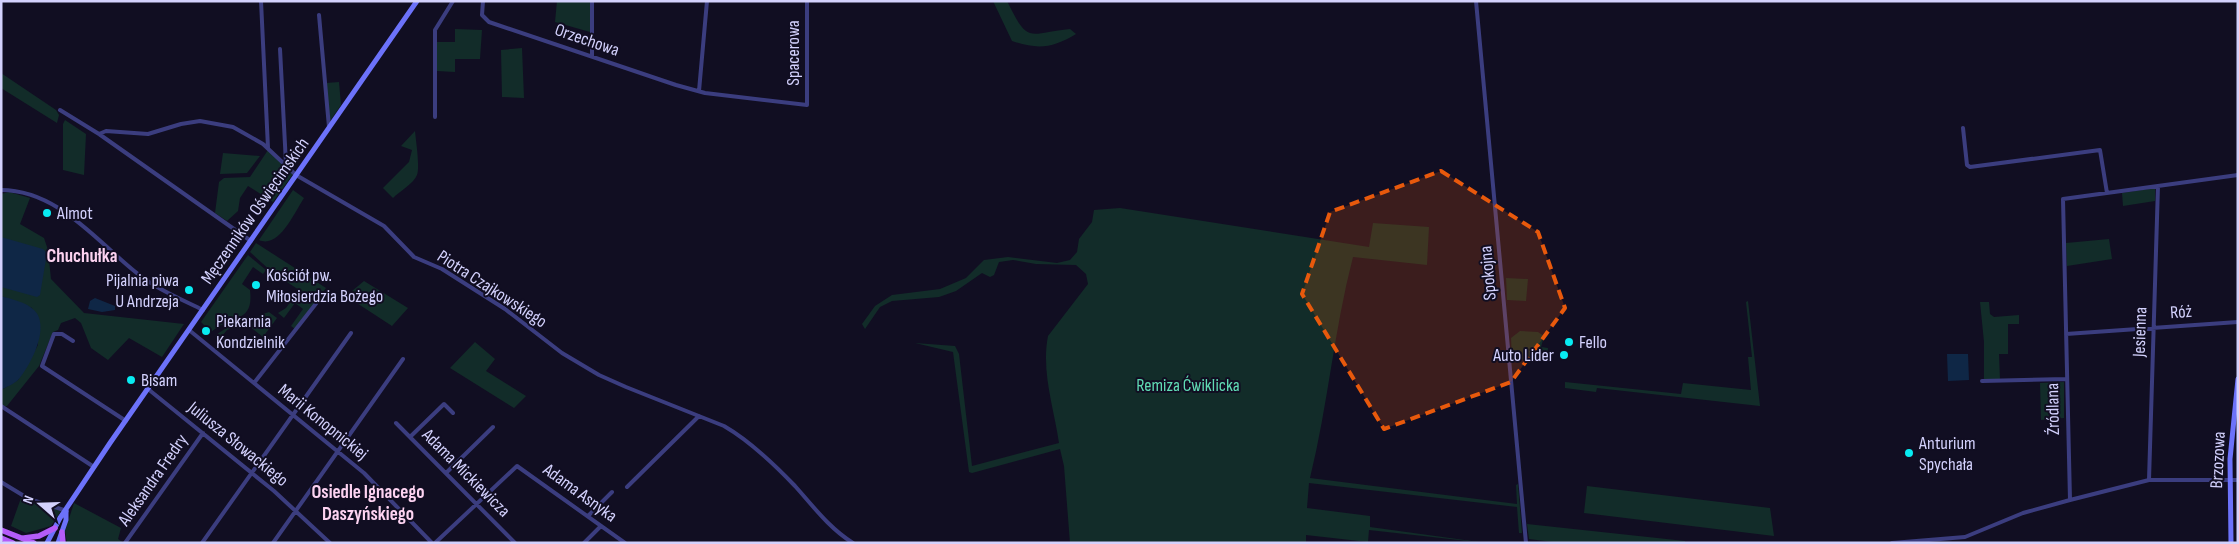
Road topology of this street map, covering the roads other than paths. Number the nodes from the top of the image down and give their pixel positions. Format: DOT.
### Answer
graph roads {
  1 [pos="261,1"];
  2 [pos="417,1"];
  3 [pos="453,1"];
  4 [pos="482,1"];
  5 [pos="592,1"];
  6 [pos="707,1"];
  7 [pos="807,1"];
  8 [pos="1476,1"];
  9 [pos="320,14"];
  10 [pos="280,49"];
  11 [pos="592,56"];
  12 [pos="699,91"];
  13 [pos="807,105"];
  14 [pos="60,110"];
  15 [pos="435,117"];
  16 [pos="329,128"];
  17 [pos="1963,128"];
  18 [pos="99,134"];
  19 [pos="268,148"];
  20 [pos="286,164"];
  21 [pos="296,175"];
  22 [pos="2238,175"];
  23 [pos="2158,186"];
  24 [pos="1,190"];
  25 [pos="2107,193"];
  26 [pos="251,241"];
  27 [pos="318,301"];
  28 [pos="203,310"];
  29 [pos="2238,322"];
  30 [pos="2154,328"];
  31 [pos="189,330"];
  32 [pos="351,333"];
  33 [pos="2066,334"];
  34 [pos="72,342"];
  35 [pos="403,359"];
  36 [pos="2066,379"];
  37 [pos="2238,379"];
  38 [pos="1982,381"];
  39 [pos="254,383"];
  40 [pos="148,389"];
  41 [pos="1,406"];
  42 [pos="453,413"];
  43 [pos="293,415"];
  44 [pos="699,416"];
  45 [pos="126,420"];
  46 [pos="396,423"];
  47 [pos="493,427"];
  48 [pos="203,433"];
  49 [pos="410,437"];
  50 [pos="337,451"];
  51 [pos="94,467"];
  52 [pos="252,473"];
  53 [pos="446,473"];
  54 [pos="2229,479"];
  55 [pos="2149,480"];
  56 [pos="2238,480"];
  57 [pos="1,482"];
  58 [pos="627,487"];
  59 [pos="612,492"];
  60 [pos="2070,500"];
  61 [pos="475,503"];
  62 [pos="296,510"];
  63 [pos="66,511"];
  64 [pos="588,516"];
  65 [pos="601,526"];
  66 [pos="55,528"];
  67 [pos="1,530"];
  68 [pos="62,532"];
  69 [pos="1,538"];
  70 [pos="22,538"];
  71 [pos="850,542"];
  72 [pos="13,543"];
  73 [pos="34,543"];
  74 [pos="47,543"];
  75 [pos="58,543"];
  76 [pos="63,543"];
  77 [pos="126,543"];
  78 [pos="202,543"];
  79 [pos="273,543"];
  80 [pos="330,543"];
  81 [pos="433,543"];
  82 [pos="515,543"];
  83 [pos="584,543"];
  84 [pos="626,543"];
  85 [pos="1526,543"];
  86 [pos="1892,543"];
  87 [pos="2230,543"];
  1 -- 19 [label="street"];
  2 -- 16 [label="main road, Męczenników Oświęcimskich"];
  3 -- 15 [label="street"];
  4 -- 11 [label="street, Orzechowa"];
  5 -- 11 [label="street"];
  6 -- 12 [label="street"];
  7 -- 13 [label="street, Spacerowa"];
  8 -- 85 [label="street, Spokojna"];
  9 -- 16 [label="street"];
  10 -- 20 [label="street"];
  11 -- 12 [label="street, Orzechowa"];
  12 -- 13 [label="street, Orzechowa"];
  14 -- 18 [label="street"];
  16 -- 21 [label="main road, Męczenników Oświęcimskich"];
  17 -- 25 [label="street"];
  18 -- 19 [label="street, Piotra Czajkowskiego"];
  18 -- 26 [label="street"];
  19 -- 20 [label="street, Piotra Czajkowskiego"];
  20 -- 21 [label="street, Piotra Czajkowskiego"];
  21 -- 26 [label="main road, Męczenników Oświęcimskich"];
  21 -- 44 [label="street, Piotra Czajkowskiego"];
  22 -- 23 [label="street, Źródlana"];
  23 -- 25 [label="street, Źródlana"];
  23 -- 30 [label="street, Jesienna"];
  24 -- 28 [label="street"];
  25 -- 33 [label="street, Źródlana"];
  26 -- 28 [label="main road, Męczenników Oświęcimskich"];
  27 -- 39 [label="street"];
  28 -- 31 [label="main road, Męczenników Oświęcimskich"];
  29 -- 30 [label="street, Róż"];
  30 -- 33 [label="street, Róż"];
  30 -- 55 [label="street, Jesienna"];
  31 -- 39 [label="street, Marii Konopnickiej"];
  31 -- 40 [label="main road, Męczenników Oświęcimskich"];
  32 -- 43 [label="street"];
  33 -- 36 [label="street, Źródlana"];
  34 -- 45 [label="street"];
  35 -- 50 [label="street"];
  36 -- 38 [label="street"];
  36 -- 60 [label="street, Źródlana"];
  37 -- 54 [label="main road, Brzozowa"];
  39 -- 43 [label="street, Marii Konopnickiej"];
  40 -- 45 [label="main road, Męczenników Oświęcimskich"];
  40 -- 48 [label="street, Juliusza Słowackiego"];
  41 -- 51 [label="street"];
  42 -- 49 [label="street"];
  43 -- 50 [label="street, Marii Konopnickiej"];
  43 -- 52 [label="street"];
  44 -- 58 [label="street"];
  44 -- 71 [label="street, Piotra Czajkowskiego"];
  45 -- 51 [label="main road, Męczenników Oświęcimskich"];
  46 -- 49 [label="street, Adama Mickiewicza"];
  47 -- 53 [label="street"];
  48 -- 52 [label="street, Juliusza Słowackiego"];
  48 -- 77 [label="street, Aleksandra Fredry"];
  49 -- 53 [label="street, Adama Mickiewicza"];
  50 -- 62 [label="street"];
  50 -- 81 [label="street, Marii Konopnickiej"];
  51 -- 63 [label="main road, Męczenników Oświęcimskich"];
  52 -- 62 [label="street, Juliusza Słowackiego"];
  52 -- 78 [label="street"];
  53 -- 61 [label="street, Adama Mickiewicza"];
  54 -- 55 [label="street"];
  54 -- 56 [label="street"];
  54 -- 87 [label="main road, Brzozowa"];
  55 -- 60 [label="street"];
  57 -- 63 [label="street"];
  59 -- 64 [label="street"];
  60 -- 86 [label="street"];
  61 -- 64 [label="street, Adama Asnyka"];
  61 -- 81 [label="street"];
  61 -- 82 [label="street, Adama Mickiewicza"];
  62 -- 79 [label="street"];
  62 -- 80 [label="street, Juliusza Słowackiego"];
  63 -- 66 [label="main road, Męczenników Oświęcimskich"];
  63 -- 68 [label="main road, Męczenników Oświęcimskich"];
  64 -- 65 [label="street, Adama Asnyka"];
  65 -- 83 [label="street"];
  65 -- 84 [label="street, Adama Asnyka"];
  66 -- 70 [label="main road"];
  66 -- 74 [label="main road, Męczenników Oświęcimskich"];
  67 -- 70 [label="main road"];
  68 -- 75 [label="main road, Męczenników Oświęcimskich"];
  68 -- 76 [label="main road"];
  69 -- 72 [label="main road"];
  70 -- 73 [label="main road"];
}
